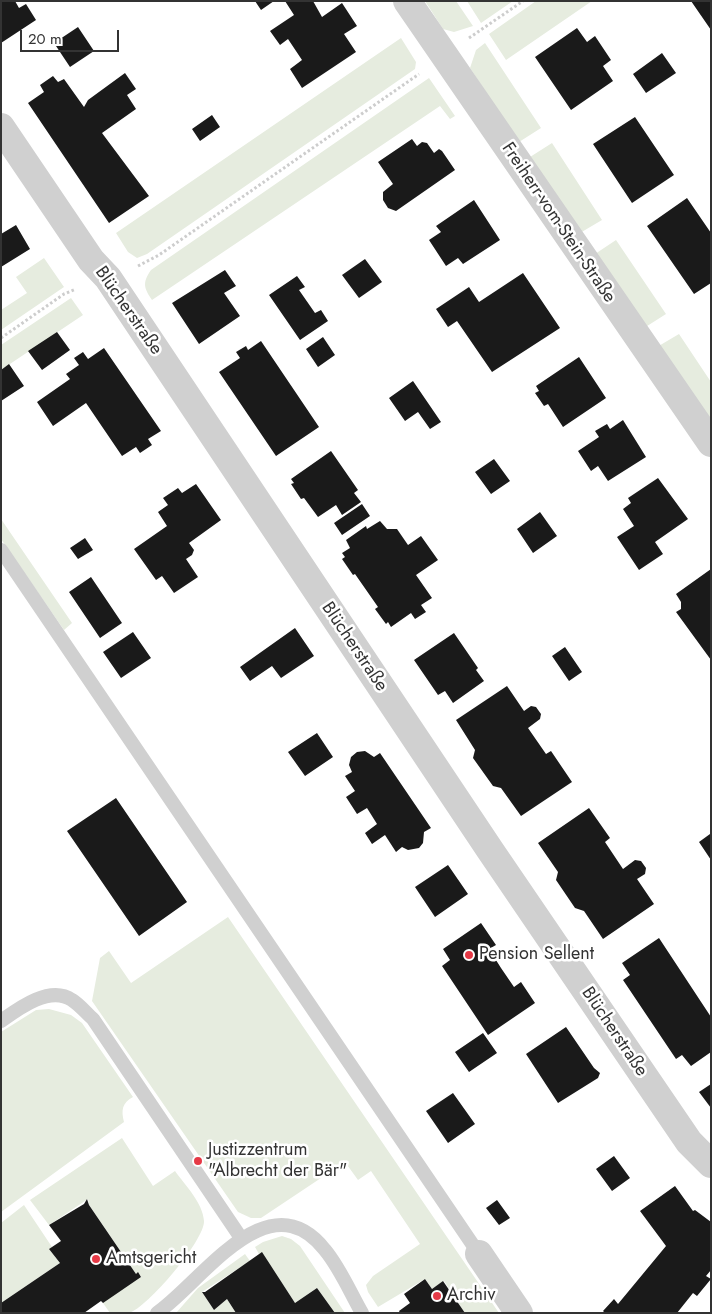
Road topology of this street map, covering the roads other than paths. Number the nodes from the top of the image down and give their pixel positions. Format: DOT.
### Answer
graph roads {
  1 [pos="407,1"];
  2 [pos="1,127"];
  3 [pos="711,443"];
  4 [pos="1,550"];
  5 [pos="1,1021"];
  6 [pos="711,1164"];
  7 [pos="241,1238"];
  8 [pos="479,1254"];
  9 [pos="157,1313"];
  10 [pos="362,1313"];
  11 [pos="519,1313"];
  1 -- 3 [label="street, Freiherr-vom-Stein-Straße"];
  2 -- 6 [label="street, Blücherstraße"];
  4 -- 8 [label="lane"];
  5 -- 7 [label="lane"];
  7 -- 9 [label="lane"];
  7 -- 10 [label="lane"];
  8 -- 11 [label="street"];
}
